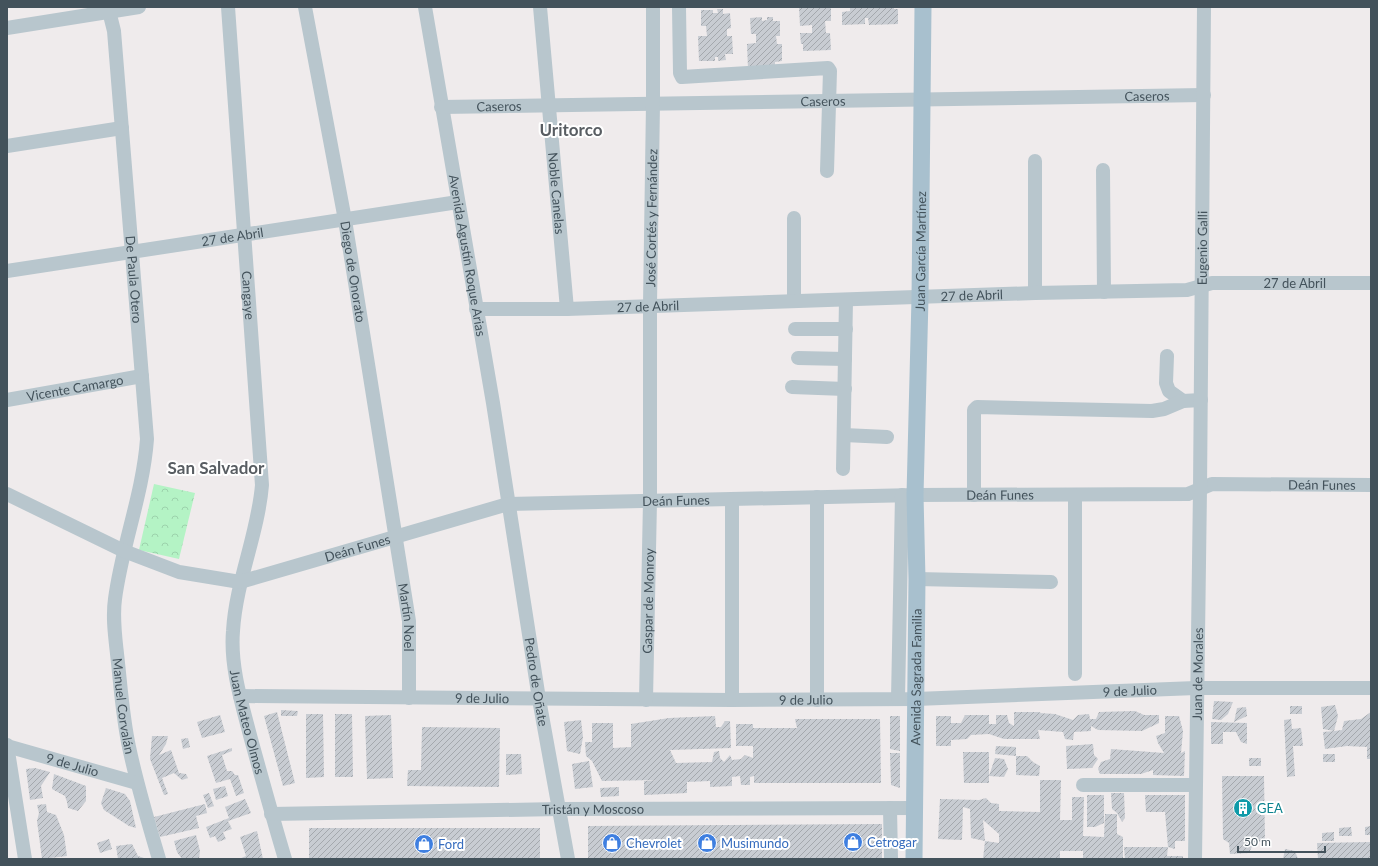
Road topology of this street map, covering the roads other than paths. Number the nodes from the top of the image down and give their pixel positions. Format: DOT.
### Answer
graph roads {
  1 [pos="139,7"];
  2 [pos="228,7"];
  3 [pos="305,7"];
  4 [pos="425,7"];
  5 [pos="540,7"];
  6 [pos="653,7"];
  7 [pos="679,7"];
  8 [pos="923,7"];
  9 [pos="1204,7"];
  10 [pos="109,9"];
  11 [pos="7,28"];
  12 [pos="1204,95"];
  13 [pos="921,100"];
  14 [pos="829,101"];
  15 [pos="653,103"];
  16 [pos="548,105"];
  17 [pos="441,107"];
  18 [pos="122,128"];
  19 [pos="7,146"];
  20 [pos="1034,161"];
  21 [pos="1103,170"];
  22 [pos="827,171"];
  23 [pos="458,202"];
  24 [pos="794,218"];
  25 [pos="345,220"];
  26 [pos="245,235"];
  27 [pos="132,252"];
  28 [pos="7,271"];
  29 [pos="1371,283"];
  30 [pos="1202,286"];
  31 [pos="1104,292"];
  32 [pos="1035,293"];
  33 [pos="920,298"];
  34 [pos="846,300"];
  35 [pos="794,301"];
  36 [pos="650,305"];
  37 [pos="476,308"];
  38 [pos="567,309"];
  39 [pos="796,329"];
  40 [pos="846,329"];
  41 [pos="1168,356"];
  42 [pos="798,358"];
  43 [pos="845,359"];
  44 [pos="142,376"];
  45 [pos="792,387"];
  46 [pos="845,389"];
  47 [pos="7,400"];
  48 [pos="1201,400"];
  49 [pos="1183,401"];
  50 [pos="844,435"];
  51 [pos="887,437"];
  52 [pos="843,469"];
  53 [pos="1371,485"];
  54 [pos="1200,490"];
  55 [pos="7,494"];
  56 [pos="909,495"];
  57 [pos="974,495"];
  58 [pos="1075,495"];
  59 [pos="817,497"];
  60 [pos="732,499"];
  61 [pos="650,501"];
  62 [pos="508,504"];
  63 [pos="396,538"];
  64 [pos="124,551"];
  65 [pos="917,579"];
  66 [pos="240,582"];
  67 [pos="1051,582"];
  68 [pos="1075,674"];
  69 [pos="1196,688"];
  70 [pos="1371,688"];
  71 [pos="240,696"];
  72 [pos="409,698"];
  73 [pos="540,699"];
  74 [pos="898,699"];
  75 [pos="916,699"];
  76 [pos="646,700"];
  77 [pos="732,700"];
  78 [pos="817,700"];
  79 [pos="7,746"];
  80 [pos="137,783"];
  81 [pos="1082,785"];
  82 [pos="1195,785"];
  83 [pos="890,808"];
  84 [pos="915,808"];
  85 [pos="559,809"];
  86 [pos="271,814"];
  87 [pos="25,859"];
  88 [pos="158,859"];
  89 [pos="285,859"];
  90 [pos="568,859"];
  91 [pos="891,859"];
  92 [pos="914,859"];
  93 [pos="1194,859"];
  1 -- 10 [label="street"];
  2 -- 26 [label="street, Cangaye"];
  3 -- 25 [label="street, Diego de Onorato"];
  4 -- 17 [label="street, Avenida Agustín Roque Arias"];
  5 -- 16 [label="street, Noble Canelas"];
  6 -- 15 [label="street, José Cortés y Fernández"];
  7 -- 14 [label="street"];
  8 -- 13 [label="main road, Juan García Martínez"];
  9 -- 12 [label="street, Eugenio Galli"];
  10 -- 11 [label="street"];
  10 -- 18 [label="street, De Paula Otero"];
  12 -- 13 [label="street, Caseros"];
  12 -- 30 [label="street, Eugenio Galli"];
  13 -- 14 [label="street, Caseros"];
  13 -- 33 [label="main road, Juan García Martínez"];
  14 -- 15 [label="street, Caseros"];
  14 -- 22 [label="street"];
  15 -- 16 [label="street, Caseros"];
  15 -- 36 [label="street, José Cortés y Fernández"];
  16 -- 17 [label="street, Caseros"];
  16 -- 38 [label="street, Noble Canelas"];
  17 -- 23 [label="street, Avenida Agustín Roque Arias"];
  18 -- 19 [label="street"];
  18 -- 27 [label="street, De Paula Otero"];
  20 -- 32 [label="street"];
  21 -- 31 [label="street"];
  23 -- 25 [label="street, 27 de Abril"];
  23 -- 37 [label="street, Avenida Agustín Roque Arias"];
  24 -- 35 [label="street"];
  25 -- 26 [label="street, 27 de Abril"];
  25 -- 63 [label="street, Diego de Onorato"];
  26 -- 27 [label="street, 27 de Abril"];
  26 -- 66 [label="street, Cangaye"];
  27 -- 28 [label="street, 27 de Abril"];
  27 -- 44 [label="street, De Paula Otero"];
  29 -- 30 [label="street, 27 de Abril"];
  30 -- 31 [label="street, 27 de Abril"];
  30 -- 48 [label="street, Eugenio Galli"];
  31 -- 32 [label="street, 27 de Abril"];
  32 -- 33 [label="street, 27 de Abril"];
  33 -- 34 [label="street, 27 de Abril"];
  33 -- 56 [label="main road, Juan García Martínez"];
  34 -- 35 [label="street, 27 de Abril"];
  34 -- 40 [label="street"];
  35 -- 36 [label="street, 27 de Abril"];
  36 -- 38 [label="street, 27 de Abril"];
  36 -- 61 [label="street, José Cortés y Fernández"];
  37 -- 38 [label="street, 27 de Abril"];
  37 -- 62 [label="street, Avenida Agustín Roque Arias"];
  39 -- 40 [label="street"];
  40 -- 43 [label="street"];
  41 -- 49 [label="street"];
  42 -- 43 [label="street"];
  43 -- 46 [label="street"];
  44 -- 47 [label="street, Vicente Camargo"];
  44 -- 64 [label="street, De Paula Otero"];
  45 -- 46 [label="street"];
  46 -- 50 [label="street"];
  48 -- 49 [label="street"];
  48 -- 54 [label="street, Eugenio Galli"];
  49 -- 57 [label="street"];
  50 -- 51 [label="street"];
  50 -- 52 [label="street"];
  53 -- 54 [label="street, Deán Funes"];
  54 -- 58 [label="street, Deán Funes"];
  54 -- 69 [label="street, Juan de Morales"];
  55 -- 64 [label="street, Deán Funes"];
  56 -- 57 [label="street, Deán Funes"];
  56 -- 59 [label="street, Deán Funes"];
  56 -- 65 [label="main road, Avenida Sagrada Familia"];
  56 -- 74 [label="street"];
  57 -- 58 [label="street, Deán Funes"];
  58 -- 68 [label="street"];
  59 -- 60 [label="street, Deán Funes"];
  59 -- 78 [label="street"];
  60 -- 61 [label="street, Deán Funes"];
  60 -- 77 [label="street"];
  61 -- 62 [label="street, Deán Funes"];
  61 -- 76 [label="street, Gaspar de Monroy"];
  62 -- 63 [label="street, Deán Funes"];
  62 -- 73 [label="street, Pedro de Oñate"];
  63 -- 66 [label="street, Deán Funes"];
  63 -- 72 [label="street, Martín Noel"];
  64 -- 66 [label="street, Deán Funes"];
  64 -- 80 [label="street, Manuel Corvalán"];
  65 -- 67 [label="street"];
  65 -- 75 [label="main road, Avenida Sagrada Familia"];
  66 -- 71 [label="street, Juan Mateo Olmos"];
  69 -- 70 [label="street, 9 de Julio"];
  69 -- 75 [label="street, 9 de Julio"];
  69 -- 82 [label="street, Juan de Morales"];
  71 -- 72 [label="street, 9 de Julio"];
  71 -- 86 [label="street, Juan Mateo Olmos"];
  72 -- 73 [label="street, 9 de Julio"];
  73 -- 76 [label="street, 9 de Julio"];
  73 -- 85 [label="street, Pedro de Oñate"];
  74 -- 75 [label="street, 9 de Julio"];
  74 -- 78 [label="street, 9 de Julio"];
  75 -- 84 [label="main road, Avenida Sagrada Familia"];
  76 -- 77 [label="street, 9 de Julio"];
  77 -- 78 [label="street, 9 de Julio"];
  79 -- 80 [label="street, 9 de Julio"];
  79 -- 87 [label="street"];
  80 -- 88 [label="street, Manuel Corvalán"];
  81 -- 82 [label="street"];
  82 -- 93 [label="street, Juan de Morales"];
  83 -- 84 [label="street, Tristán y Moscoso"];
  83 -- 85 [label="street, Tristán y Moscoso"];
  83 -- 91 [label="street"];
  84 -- 92 [label="main road, Avenida Sagrada Familia"];
  85 -- 86 [label="street, Tristán y Moscoso"];
  85 -- 90 [label="street, Pedro de Oñate"];
  86 -- 89 [label="street, Juan Mateo Olmos"];
}
